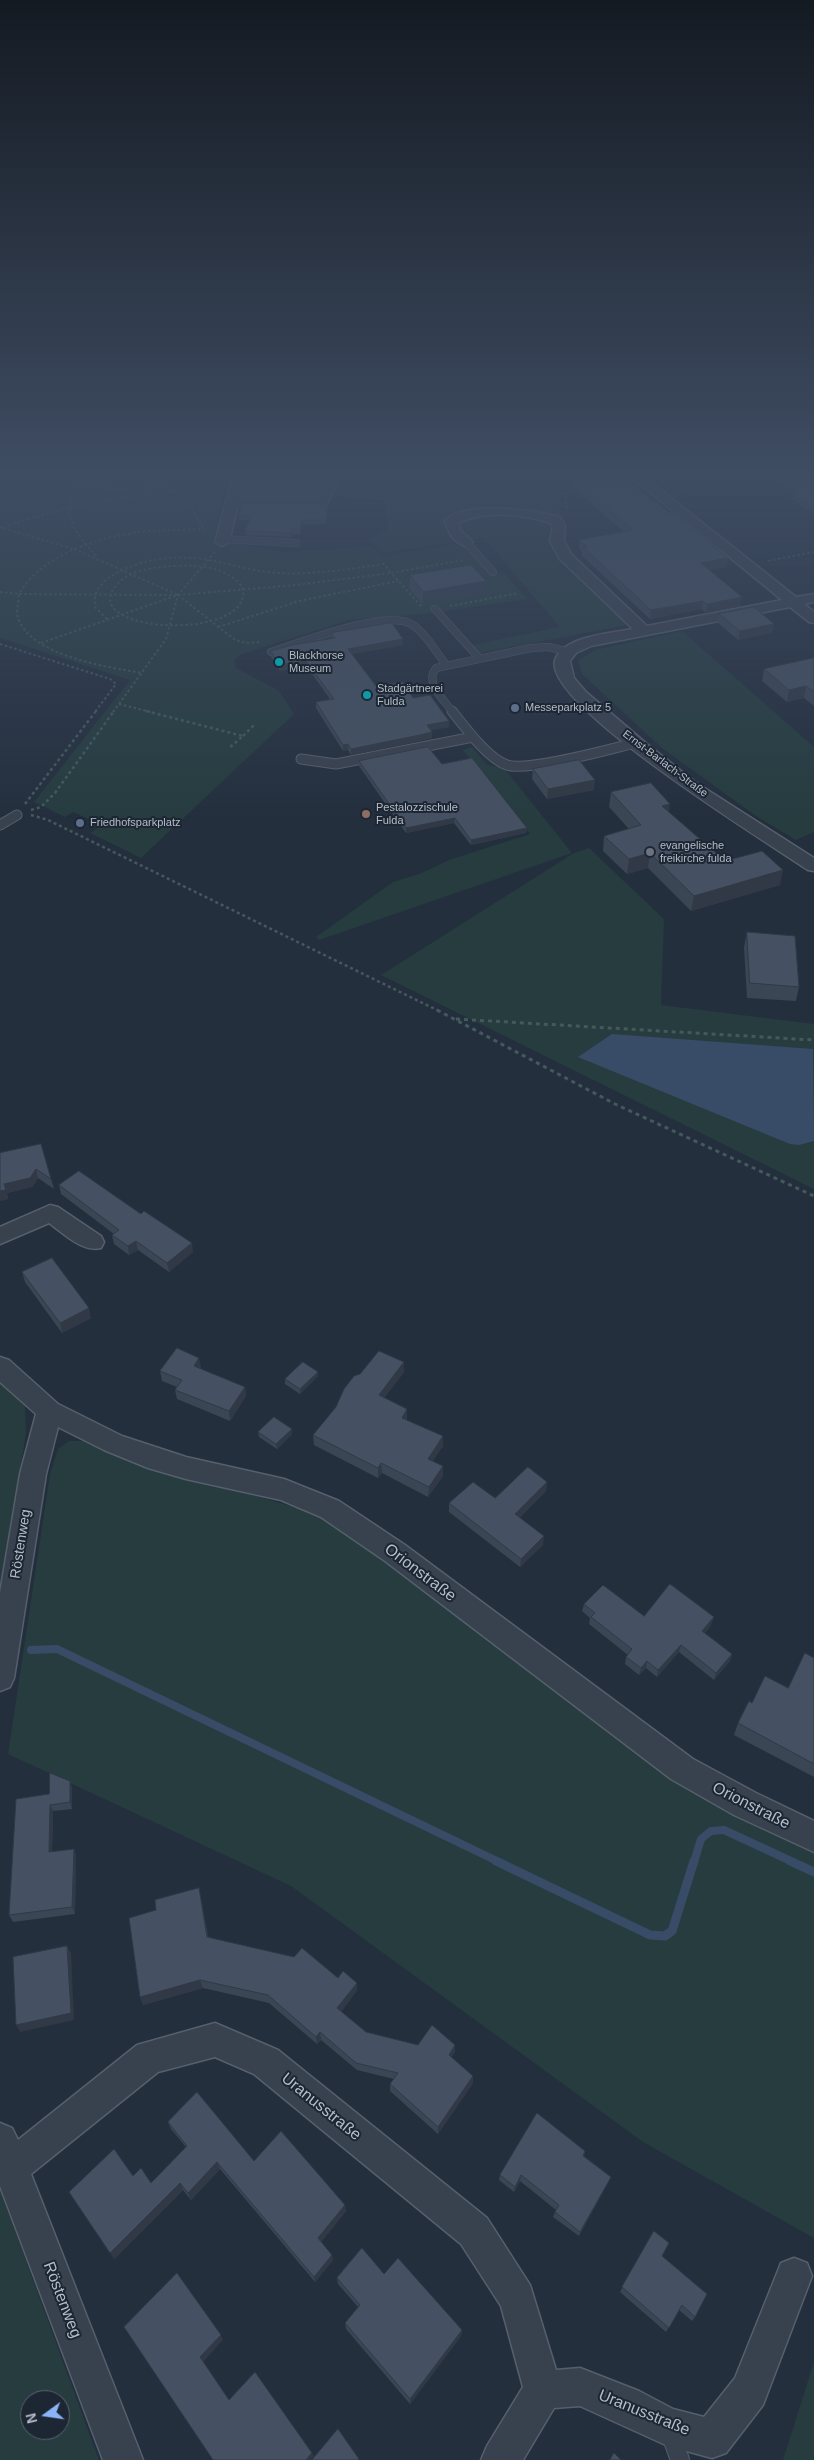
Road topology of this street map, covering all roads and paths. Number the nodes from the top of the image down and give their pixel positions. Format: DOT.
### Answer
graph roads {
  1 [pos="21,590"];
  2 [pos="98,590"];
  3 [pos="114,590"];
  4 [pos="167,590"];
  5 [pos="183,590"];
  6 [pos="244,590"];
  7 [pos="354,590"];
  8 [pos="406,590"];
  9 [pos="600,590"];
  10 [pos="778,590"];
  11 [pos="0,592"];
  12 [pos="519,593"];
  13 [pos="18,594"];
  14 [pos="95,595"];
  15 [pos="110,595"];
  16 [pos="178,595"];
  17 [pos="814,598"];
  18 [pos="793,602"];
  19 [pos="435,609"];
  20 [pos="120,615"];
  21 [pos="108,619"];
  22 [pos="814,619"];
  23 [pos="209,621"];
  24 [pos="169,626"];
  25 [pos="218,628"];
  26 [pos="643,630"];
  27 [pos="41,643"];
  28 [pos="0,644"];
  29 [pos="271,652"];
  30 [pos="569,652"];
  31 [pos="478,658"];
  32 [pos="446,665"];
  33 [pos="143,672"];
  34 [pos="119,704"];
  35 [pos="254,725"];
  36 [pos="243,736"];
  37 [pos="473,737"];
  38 [pos="635,744"];
  39 [pos="228,750"];
  40 [pos="301,759"];
  41 [pos="20,814"];
  42 [pos="0,825"];
  43 [pos="814,866"];
  44 [pos="456,1019"];
  45 [pos="814,1040"];
  46 [pos="814,1196"];
  47 [pos="0,1236"];
  48 [pos="93,1242"];
  49 [pos="0,1367"];
  50 [pos="49,1411"];
  51 [pos="0,1678"];
  52 [pos="814,1837"];
  53 [pos="5,2154"];
  54 [pos="794,2276"];
  55 [pos="543,2390"];
  56 [pos="674,2443"];
  57 [pos="123,2460"];
  58 [pos="501,2460"];
  1 -- 13 [label="path"];
  2 -- 14 [label="path"];
  3 -- 15 [label="path"];
  4 -- 16 [label="path"];
  5 -- 16 [label="path"];
  6 -- 16 [label="path"];
  6 -- 23 [label="path"];
  7 -- 25 [label="path"];
  8 -- 19 [label="path"];
  9 -- 26 [label="street"];
  10 -- 18 [label="street"];
  11 -- 13 [label="path"];
  12 -- 19 [label="path"];
  13 -- 14 [label="path"];
  13 -- 27 [label="path"];
  14 -- 15 [label="path"];
  14 -- 21 [label="path"];
  15 -- 16 [label="path"];
  15 -- 20 [label="path"];
  16 -- 20 [label="path"];
  16 -- 23 [label="path"];
  16 -- 24 [label="path"];
  17 -- 18 [label="street"];
  18 -- 22 [label="street"];
  18 -- 26 [label="street"];
  19 -- 31 [label="lane"];
  20 -- 21 [label="path"];
  20 -- 24 [label="path"];
  21 -- 27 [label="path"];
  23 -- 24 [label="path"];
  24 -- 33 [label="path"];
  26 -- 30 [label="street"];
  27 -- 33 [label="path"];
  28 -- 41 [label="path"];
  29 -- 32 [label="lane"];
  30 -- 31 [label="lane"];
  30 -- 38 [label="street, Ernst-Barlach-Straße"];
  31 -- 32 [label="lane"];
  32 -- 37 [label="lane"];
  33 -- 34 [label="path"];
  34 -- 36 [label="path"];
  34 -- 41 [label="path"];
  35 -- 36 [label="path"];
  36 -- 39 [label="path"];
  37 -- 38 [label="lane"];
  37 -- 40 [label="lane"];
  38 -- 43 [label="street, Ernst-Barlach-Straße"];
  41 -- 42 [label="lane"];
  41 -- 44 [label="path"];
  44 -- 45 [label="path"];
  44 -- 46 [label="path"];
  47 -- 48 [label="street"];
  49 -- 50 [label="street, Orionstraße"];
  50 -- 51 [label="street, Röstenweg"];
  50 -- 52 [label="street, Orionstraße"];
  53 -- 55 [label="street, Uranusstraße"];
  53 -- 57 [label="street, Röstenweg"];
  54 -- 56 [label="street, Uranusstraße"];
  55 -- 56 [label="street, Uranusstraße"];
  55 -- 58 [label="street"];
}
